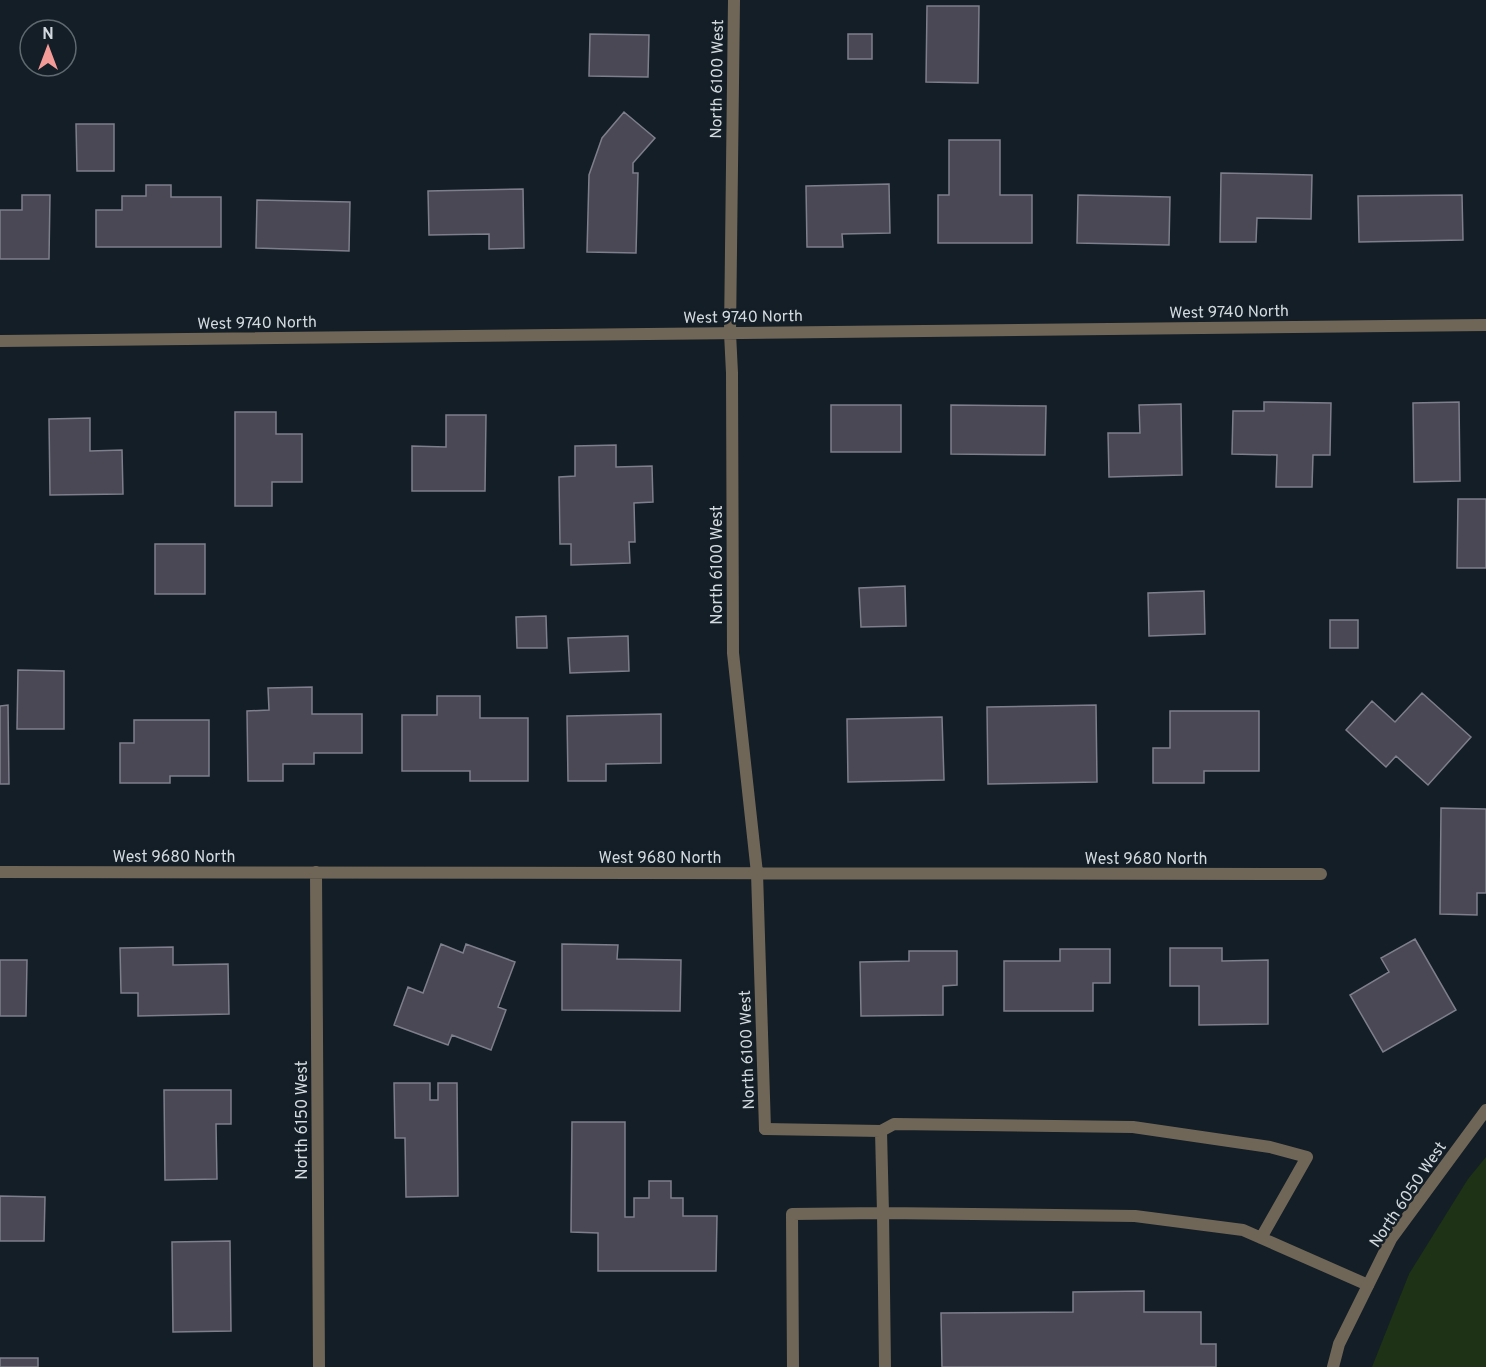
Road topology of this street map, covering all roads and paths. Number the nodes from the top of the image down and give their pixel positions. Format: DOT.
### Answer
graph roads {
  1 [pos="734,0"];
  2 [pos="1486,325"];
  3 [pos="730,333"];
  4 [pos="0,341"];
  5 [pos="0,872"];
  6 [pos="316,872"];
  7 [pos="757,873"];
  8 [pos="1320,874"];
  9 [pos="1486,1110"];
  10 [pos="881,1131"];
  11 [pos="883,1213"];
  12 [pos="1262,1238"];
  13 [pos="1368,1285"];
  14 [pos="319,1367"];
  15 [pos="793,1367"];
  16 [pos="885,1367"];
  17 [pos="1333,1367"];
  1 -- 3 [label="street, North 6100 West"];
  2 -- 3 [label="street, West 9740 North"];
  3 -- 4 [label="street, West 9740 North"];
  3 -- 7 [label="street, North 6100 West"];
  5 -- 6 [label="street, West 9680 North"];
  6 -- 7 [label="street, West 9680 North"];
  6 -- 14 [label="street, North 6150 West"];
  7 -- 8 [label="street, West 9680 North"];
  7 -- 10 [label="street, North 6100 West"];
  9 -- 13 [label="street, North 6050 West"];
  10 -- 11 [label="street"];
  10 -- 12 [label="street"];
  11 -- 12 [label="street"];
  11 -- 15 [label="street"];
  11 -- 16 [label="street"];
  12 -- 13 [label="street"];
  13 -- 17 [label="street, North 6050 West"];
}
